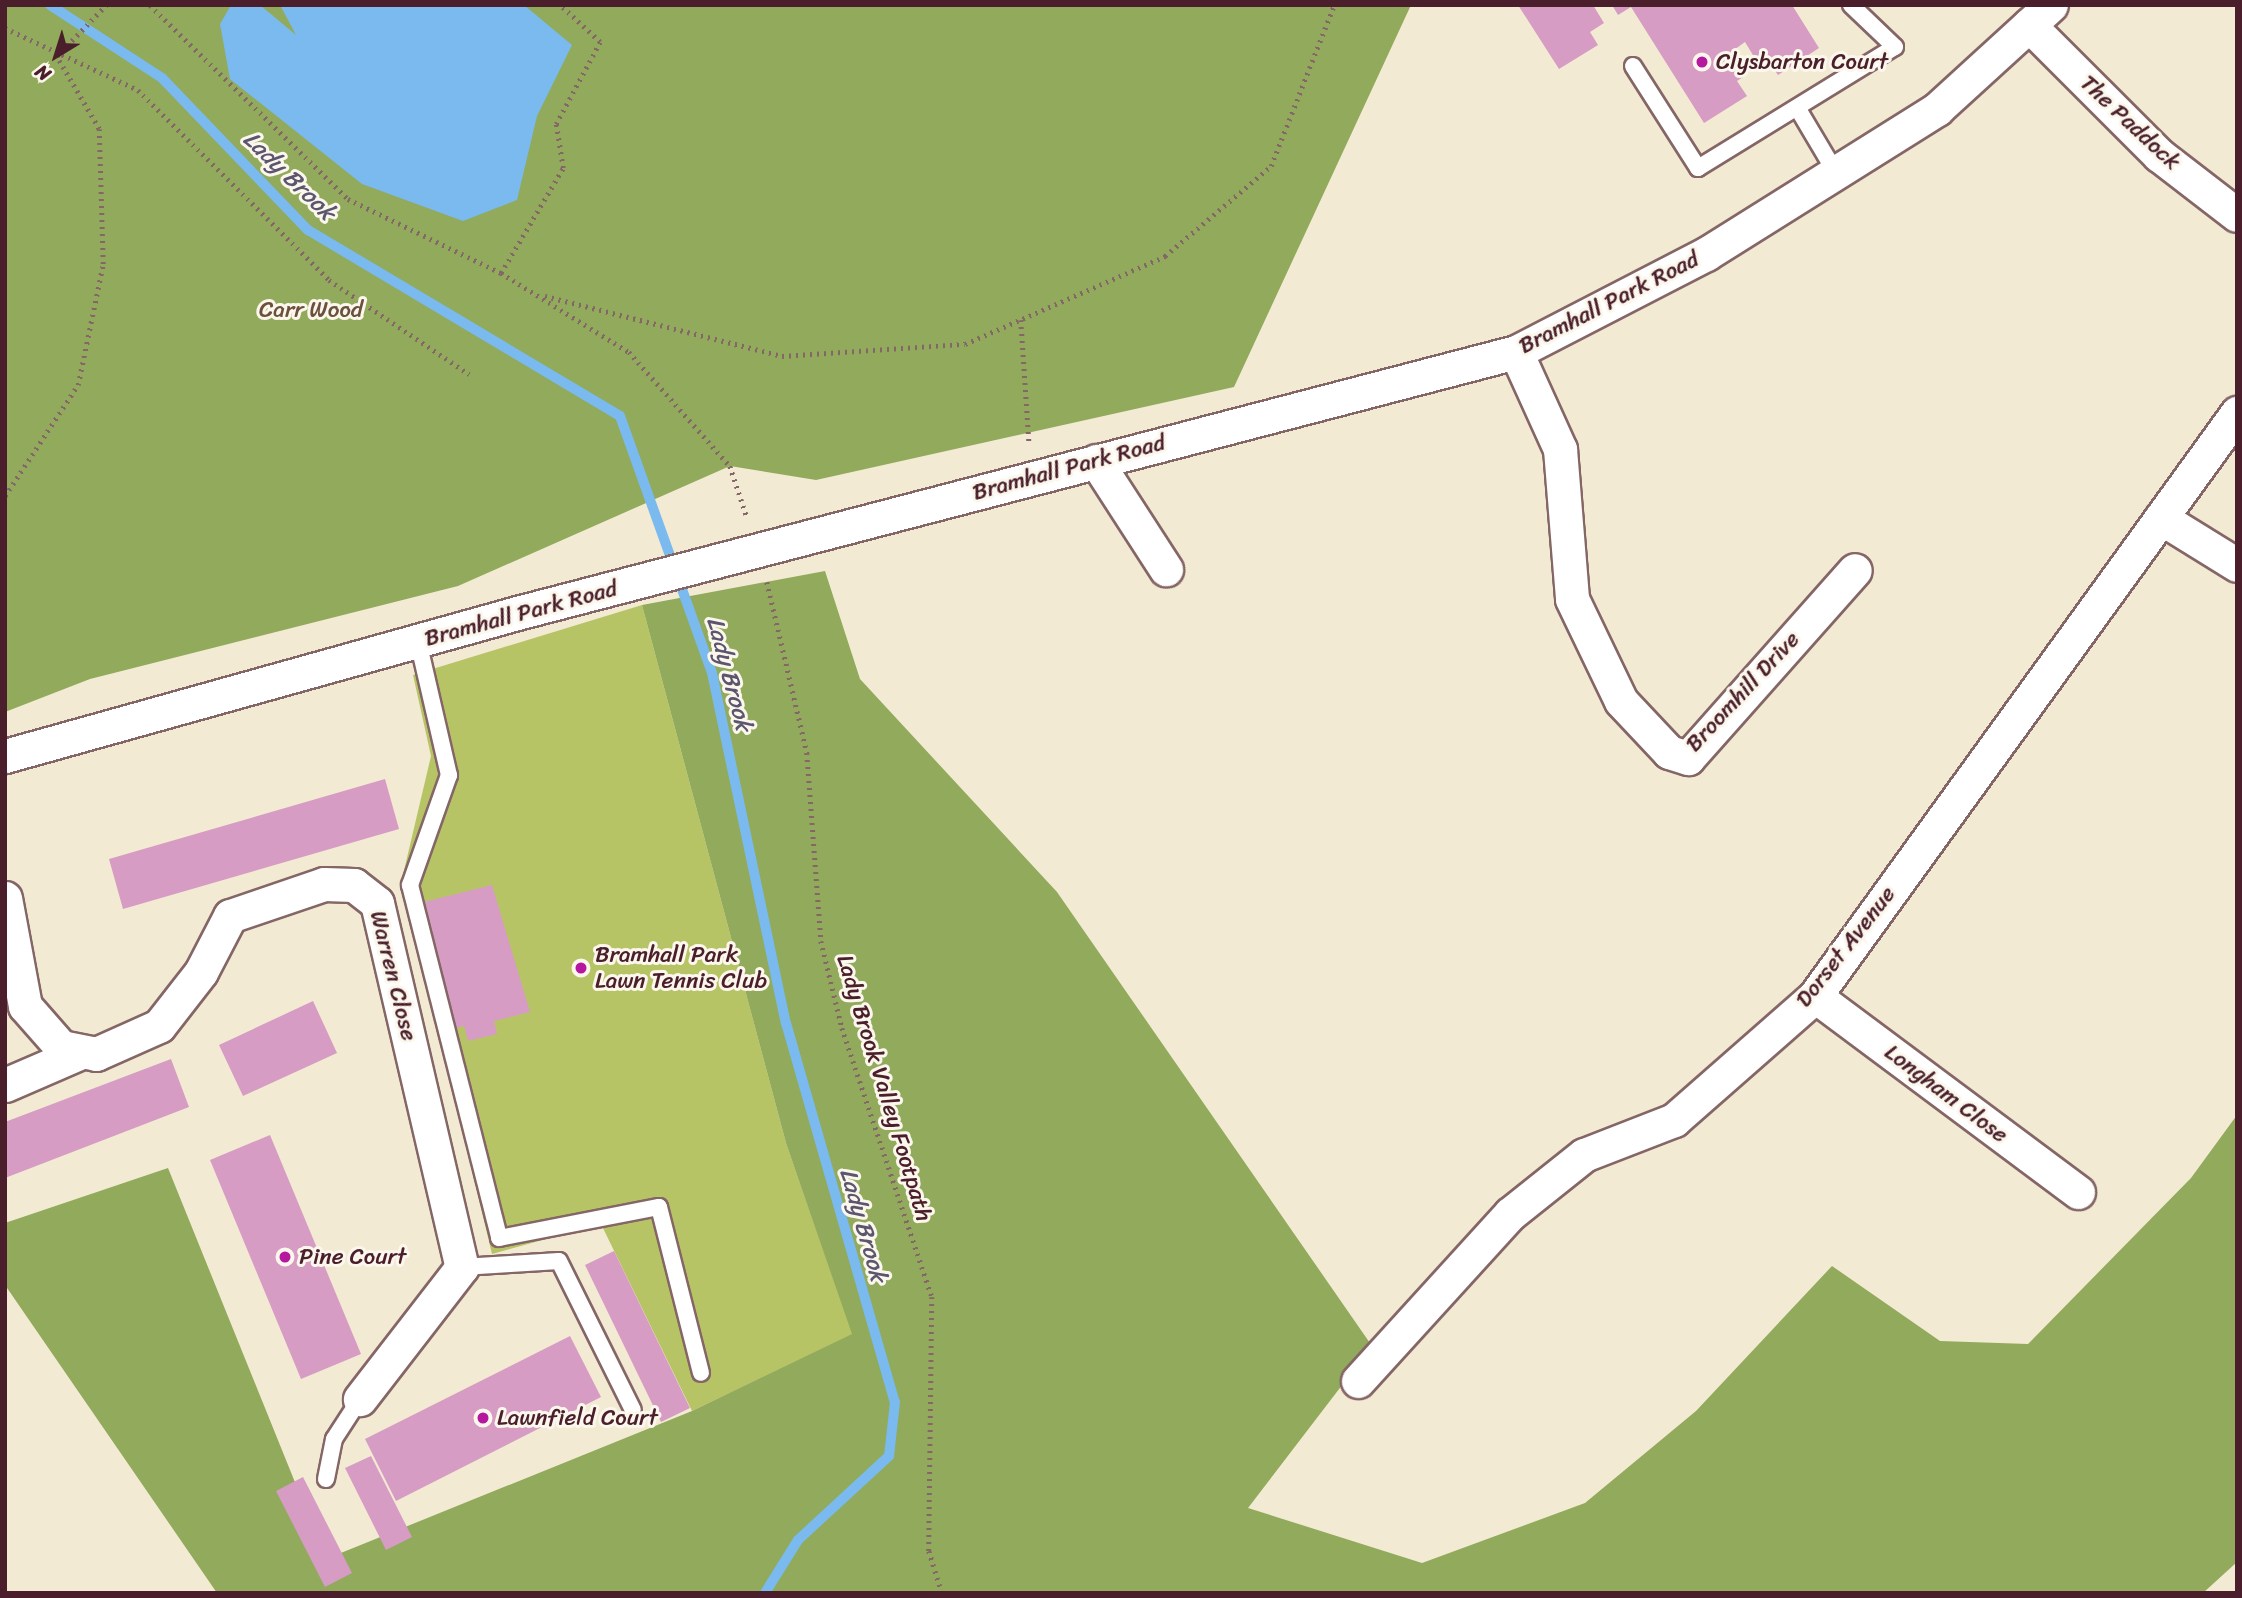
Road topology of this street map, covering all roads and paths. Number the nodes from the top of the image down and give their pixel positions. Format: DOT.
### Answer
graph roads {
  1 [pos="106,5"];
  2 [pos="150,5"];
  3 [pos="560,5"];
  4 [pos="1334,5"];
  5 [pos="1851,5"];
  6 [pos="2040,15"];
  7 [pos="5,28"];
  8 [pos="57,56"];
  9 [pos="1633,66"];
  10 [pos="1798,109"];
  11 [pos="1836,173"];
  12 [pos="2237,215"];
  13 [pos="501,273"];
  14 [pos="541,295"];
  15 [pos="1021,320"];
  16 [pos="1516,352"];
  17 [pos="469,374"];
  18 [pos="2237,413"];
  19 [pos="1096,461"];
  20 [pos="1032,478"];
  21 [pos="5,496"];
  22 [pos="2161,518"];
  23 [pos="758,551"];
  24 [pos="2237,565"];
  25 [pos="1166,569"];
  26 [pos="1855,570"];
  27 [pos="770,593"];
  28 [pos="418,641"];
  29 [pos="5,756"];
  30 [pos="5,898"];
  31 [pos="1815,996"];
  32 [pos="79,1053"];
  33 [pos="5,1085"];
  34 [pos="2078,1192"];
  35 [pos="462,1267"];
  36 [pos="701,1373"];
  37 [pos="1358,1381"];
  38 [pos="360,1399"];
  39 [pos="633,1410"];
  40 [pos="326,1479"];
  41 [pos="942,1593"];
  1 -- 8 [label="path"];
  2 -- 13 [label="path"];
  3 -- 13 [label="path"];
  4 -- 15 [label="path"];
  5 -- 10 [label="lane"];
  6 -- 11 [label="street, Bramhall Park Road"];
  6 -- 12 [label="street, The Paddock"];
  7 -- 8 [label="path"];
  8 -- 17 [label="path"];
  8 -- 21 [label="path"];
  9 -- 10 [label="lane"];
  10 -- 11 [label="lane"];
  11 -- 16 [label="street, Bramhall Park Road"];
  13 -- 14 [label="path"];
  14 -- 15 [label="path"];
  14 -- 23 [label="path"];
  15 -- 20 [label="path"];
  16 -- 19 [label="street, Bramhall Park Road"];
  16 -- 26 [label="street, Broomhill Drive"];
  18 -- 22 [label="street, Dorset Avenue"];
  19 -- 20 [label="street, Bramhall Park Road"];
  19 -- 25 [label="street"];
  20 -- 23 [label="street, Bramhall Park Road"];
  22 -- 24 [label="street"];
  22 -- 31 [label="street, Dorset Avenue"];
  23 -- 28 [label="street, Bramhall Park Road"];
  27 -- 41 [label="path, Lady Brook Valley Footpath"];
  28 -- 29 [label="street, Bramhall Park Road"];
  28 -- 36 [label="lane"];
  30 -- 32 [label="street"];
  31 -- 34 [label="street, Longham Close"];
  31 -- 37 [label="street, Dorset Avenue"];
  32 -- 33 [label="street, Warren Close"];
  32 -- 35 [label="street, Warren Close"];
  35 -- 38 [label="street"];
  35 -- 39 [label="lane"];
  38 -- 40 [label="lane"];
}
